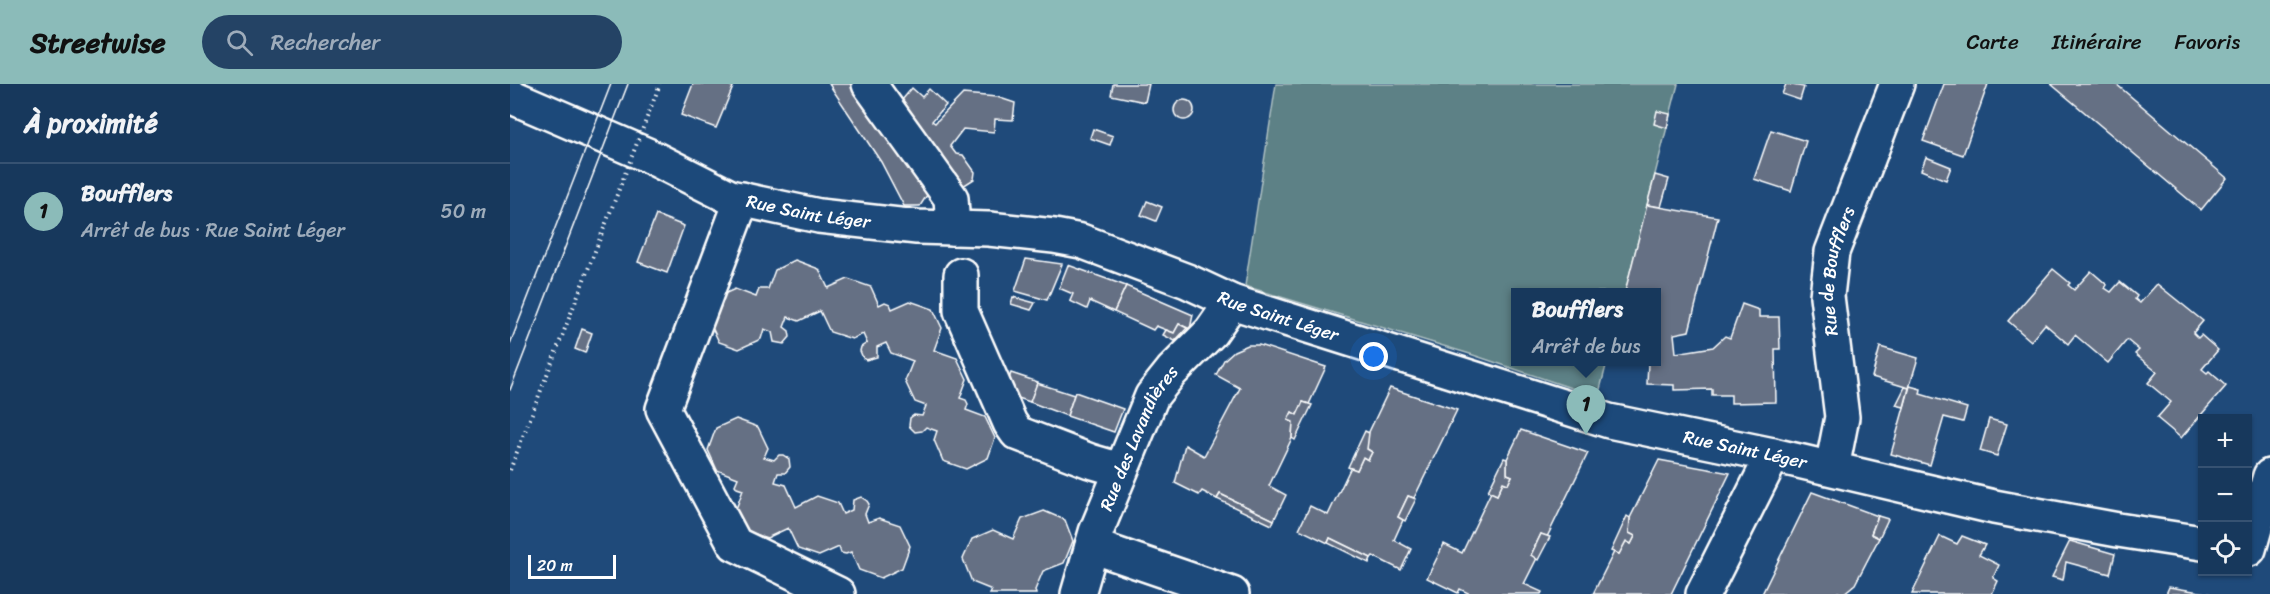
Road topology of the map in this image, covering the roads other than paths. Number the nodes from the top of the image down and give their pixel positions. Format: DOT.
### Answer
graph roads {
  1 [pos="870,84"];
  2 [pos="1897,84"];
  3 [pos="510,96"];
  4 [pos="742,199"];
  5 [pos="953,228"];
  6 [pos="961,275"];
  7 [pos="1232,302"];
  8 [pos="1773,454"];
  9 [pos="1832,468"];
  10 [pos="1121,470"];
  11 [pos="2270,476"];
  12 [pos="2198,542"];
  13 [pos="1092,546"];
  14 [pos="2256,550"];
  15 [pos="838,594"];
  16 [pos="1078,594"];
  17 [pos="1232,594"];
  18 [pos="1703,594"];
  1 -- 5 [label="street"];
  2 -- 9 [label="street, Rue de Boufflers"];
  3 -- 4 [label="street, Rue Saint Léger"];
  4 -- 5 [label="street, Rue Saint Léger"];
  4 -- 15 [label="street"];
  5 -- 7 [label="street, Rue Saint Léger"];
  6 -- 10 [label="street"];
  7 -- 8 [label="street, Rue Saint Léger"];
  7 -- 10 [label="street, Rue des Lavandières"];
  8 -- 9 [label="street, Rue Saint Léger"];
  8 -- 18 [label="street"];
  9 -- 12 [label="street, Rue Saint Léger"];
  10 -- 13 [label="street, Rue des Lavandières"];
  11 -- 14 [label="street"];
  13 -- 16 [label="street, Rue des Lavandières"];
  13 -- 17 [label="street"];
}
